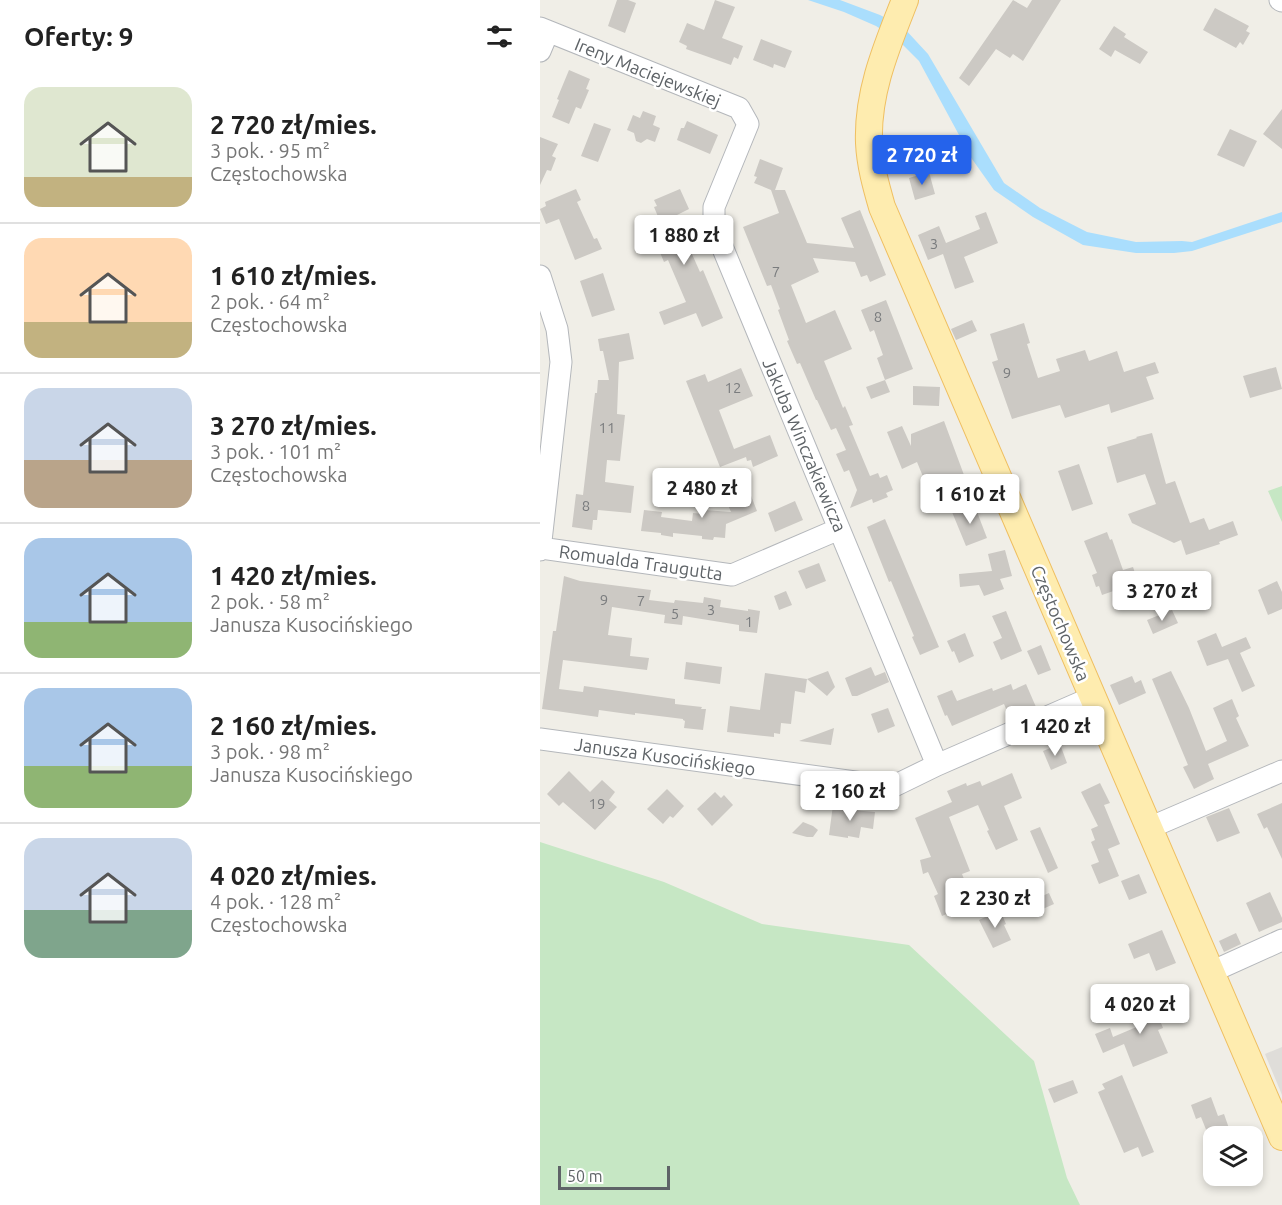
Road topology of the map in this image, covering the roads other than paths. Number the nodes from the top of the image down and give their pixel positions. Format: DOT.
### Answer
graph roads {
  1 [pos="904,2"];
  2 [pos="543,37"];
  3 [pos="748,124"];
  4 [pos="540,276"];
  5 [pos="840,529"];
  6 [pos="540,549"];
  7 [pos="1093,697"];
  8 [pos="540,739"];
  9 [pos="937,765"];
  10 [pos="1282,771"];
  11 [pos="1149,828"];
  12 [pos="1282,940"];
  13 [pos="1211,972"];
  14 [pos="1282,1137"];
  1 -- 7 [label="main road, Częstochowska"];
  2 -- 3 [label="street, Ireny Maciejewskiej"];
  3 -- 5 [label="street, Jakuba Winczakiewicza"];
  4 -- 6 [label="street"];
  5 -- 6 [label="street, Romualda Traugutta"];
  5 -- 9 [label="street, Jakuba Winczakiewicza"];
  7 -- 9 [label="street, Janusza Kusocińskiego"];
  7 -- 11 [label="main road, Częstochowska"];
  8 -- 9 [label="street, Janusza Kusocińskiego"];
  10 -- 11 [label="street"];
  11 -- 13 [label="main road, Częstochowska"];
  12 -- 13 [label="street"];
  13 -- 14 [label="main road, Częstochowska"];
}
